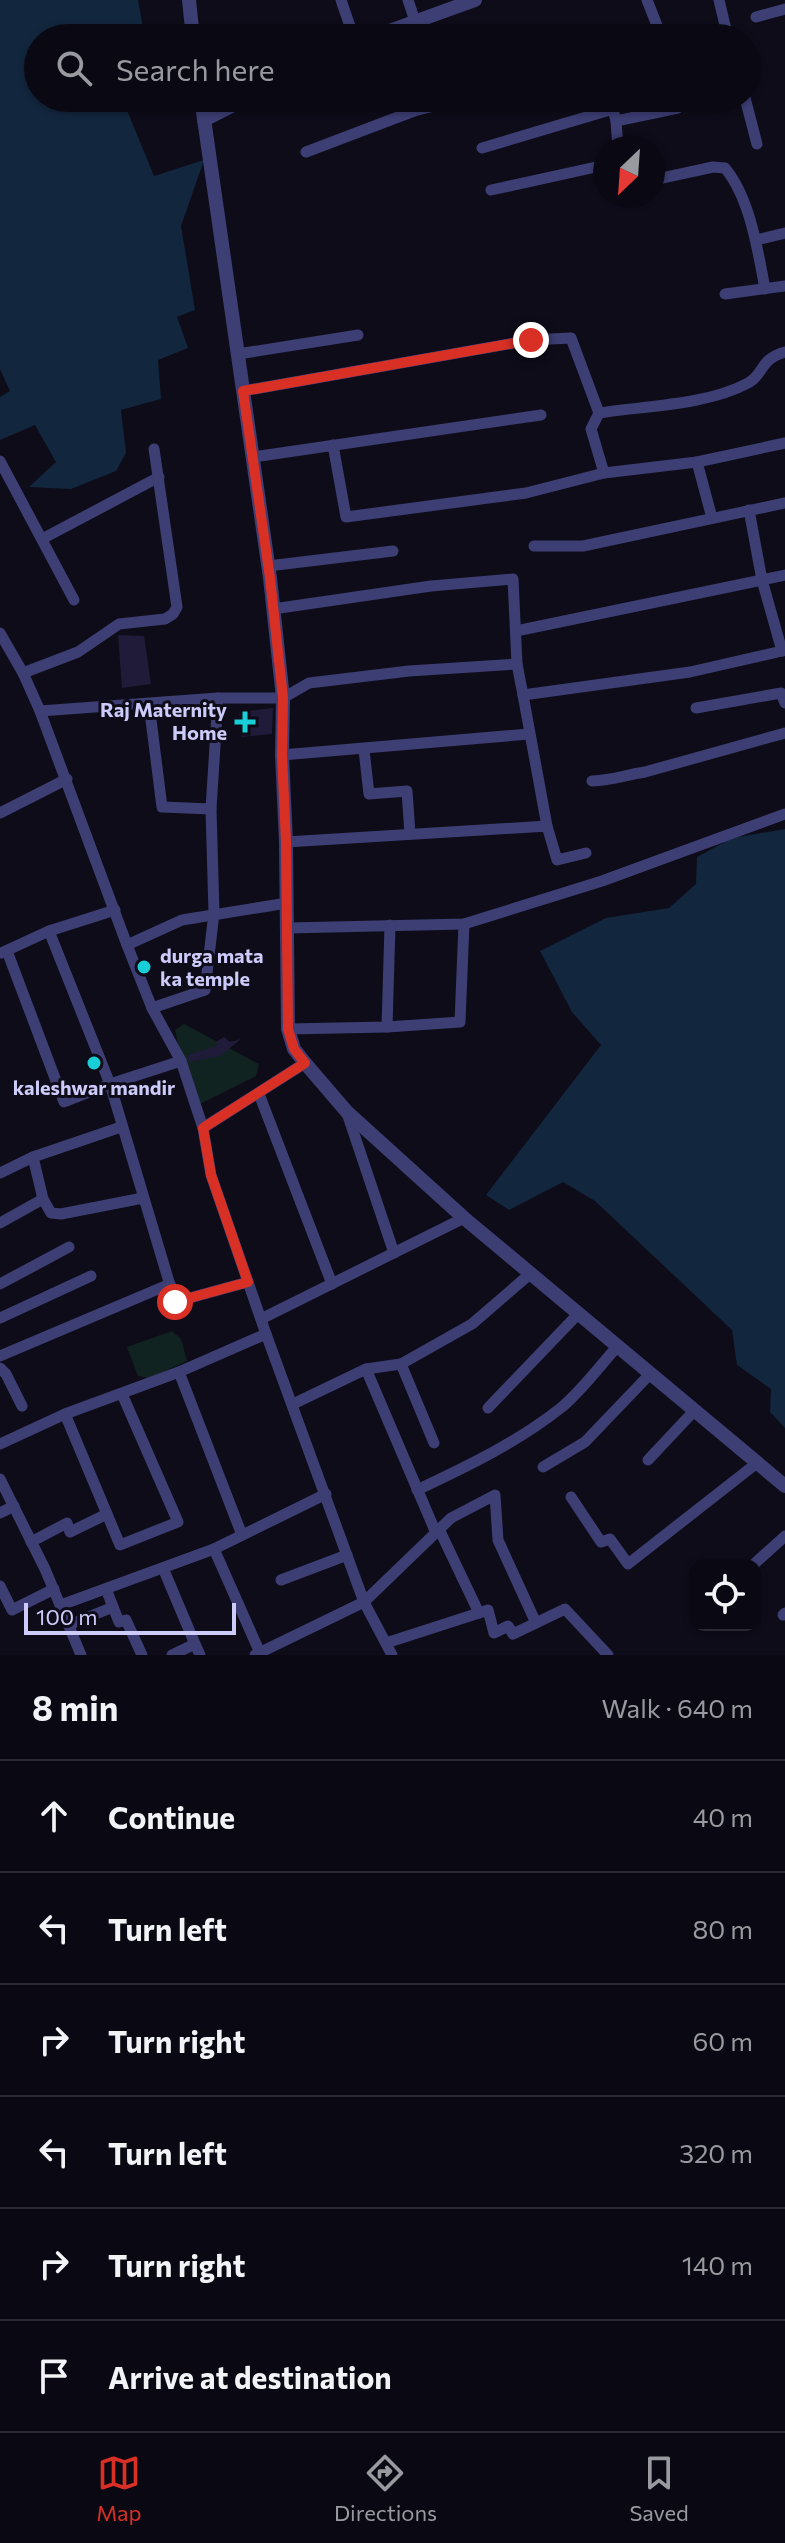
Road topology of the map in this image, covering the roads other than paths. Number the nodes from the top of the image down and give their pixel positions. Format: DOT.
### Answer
graph roads {
  1 [pos="189,0"];
  2 [pos="341,0"];
  3 [pos="408,0"];
  4 [pos="475,0"];
  5 [pos="647,0"];
  6 [pos="719,0"];
  7 [pos="785,9"];
  8 [pos="756,17"];
  9 [pos="415,21"];
  10 [pos="192,24"];
  11 [pos="349,24"];
  12 [pos="409,24"];
  13 [pos="656,24"];
  14 [pos="725,24"];
  15 [pos="203,112"];
  16 [pos="220,112"];
  17 [pos="411,112"];
  18 [pos="603,112"];
  19 [pos="613,112"];
  20 [pos="749,112"];
  21 [pos="204,120"];
  22 [pos="616,136"];
  23 [pos="757,144"];
  24 [pos="482,148"];
  25 [pos="306,152"];
  26 [pos="593,168"];
  27 [pos="665,177"];
  28 [pos="491,190"];
  29 [pos="785,233"];
  30 [pos="756,240"];
  31 [pos="785,286"];
  32 [pos="765,289"];
  33 [pos="725,294"];
  34 [pos="358,335"];
  35 [pos="785,352"];
  36 [pos="238,354"];
  37 [pos="243,391"];
  38 [pos="599,413"];
  39 [pos="541,415"];
  40 [pos="785,443"];
  41 [pos="333,445"];
  42 [pos="154,449"];
  43 [pos="253,457"];
  44 [pos="0,461"];
  45 [pos="697,462"];
  46 [pos="604,473"];
  47 [pos="159,477"];
  48 [pos="785,503"];
  49 [pos="749,510"];
  50 [pos="712,518"];
  51 [pos="42,539"];
  52 [pos="534,546"];
  53 [pos="393,551"];
  54 [pos="268,566"];
  55 [pos="785,575"];
  56 [pos="762,580"];
  57 [pos="74,600"];
  58 [pos="273,609"];
  59 [pos="516,631"];
  60 [pos="0,633"];
  61 [pos="783,650"];
  62 [pos="517,664"];
  63 [pos="23,673"];
  64 [pos="523,695"];
  65 [pos="218,698"];
  66 [pos="283,698"];
  67 [pos="785,703"];
  68 [pos="149,704"];
  69 [pos="696,708"];
  70 [pos="40,711"];
  71 [pos="785,733"];
  72 [pos="529,734"];
  73 [pos="364,750"];
  74 [pos="282,755"];
  75 [pos="67,779"];
  76 [pos="592,781"];
  77 [pos="211,809"];
  78 [pos="0,813"];
  79 [pos="785,814"];
  80 [pos="547,826"];
  81 [pos="410,834"];
  82 [pos="286,842"];
  83 [pos="586,853"];
  84 [pos="287,903"];
  85 [pos="115,910"];
  86 [pos="214,913"];
  87 [pos="464,924"];
  88 [pos="390,925"];
  89 [pos="288,928"];
  90 [pos="49,931"];
  91 [pos="127,945"];
  92 [pos="3,952"];
  93 [pos="152,1008"];
  94 [pos="387,1027"];
  95 [pos="288,1029"];
  96 [pos="181,1061"];
  97 [pos="305,1063"];
  98 [pos="110,1084"];
  99 [pos="259,1094"];
  100 [pos="347,1112"];
  101 [pos="121,1127"];
  102 [pos="203,1128"];
  103 [pos="33,1157"];
  104 [pos="0,1173"];
  105 [pos="143,1198"];
  106 [pos="43,1199"];
  107 [pos="464,1218"];
  108 [pos="0,1223"];
  109 [pos="69,1247"];
  110 [pos="394,1253"];
  111 [pos="531,1273"];
  112 [pos="91,1276"];
  113 [pos="248,1282"];
  114 [pos="0,1284"];
  115 [pos="170,1284"];
  116 [pos="332,1284"];
  117 [pos="579,1313"];
  118 [pos="0,1318"];
  119 [pos="261,1319"];
  120 [pos="266,1334"];
  121 [pos="616,1348"];
  122 [pos="0,1356"];
  123 [pos="401,1364"];
  124 [pos="0,1368"];
  125 [pos="366,1369"];
  126 [pos="179,1372"];
  127 [pos="651,1373"];
  128 [pos="122,1394"];
  129 [pos="293,1404"];
  130 [pos="22,1406"];
  131 [pos="488,1408"];
  132 [pos="695,1410"];
  133 [pos="65,1414"];
  134 [pos="434,1443"];
  135 [pos="0,1444"];
  136 [pos="648,1460"];
  137 [pos="757,1463"];
  138 [pos="543,1467"];
  139 [pos="0,1479"];
  140 [pos="785,1486"];
  141 [pos="417,1490"];
  142 [pos="326,1494"];
  143 [pos="571,1497"];
  144 [pos="14,1506"];
  145 [pos="0,1513"];
  146 [pos="107,1514"];
  147 [pos="437,1531"];
  148 [pos="242,1535"];
  149 [pos="785,1536"];
  150 [pos="31,1542"];
  151 [pos="214,1549"];
  152 [pos="347,1555"];
  153 [pos="760,1559"];
  154 [pos="163,1568"];
  155 [pos="281,1580"];
  156 [pos="0,1586"];
  157 [pos="54,1589"];
  158 [pos="106,1589"];
  159 [pos="364,1602"];
  160 [pos="61,1605"];
  161 [pos="113,1607"];
  162 [pos="479,1613"];
  163 [pos="536,1623"];
  164 [pos="69,1625"];
  165 [pos="198,1649"];
  166 [pos="390,1652"];
  167 [pos="259,1654"];
  168 [pos="81,1655"];
  169 [pos="142,1655"];
  170 [pos="172,1655"];
  171 [pos="608,1655"];
  1 -- 10 [label="street"];
  2 -- 11 [label="street"];
  3 -- 9 [label="street"];
  4 -- 9 [label="street"];
  5 -- 13 [label="street"];
  6 -- 14 [label="street"];
  7 -- 8 [label="street"];
  9 -- 12 [label="street"];
  15 -- 21 [label="street"];
  16 -- 21 [label="street"];
  17 -- 25 [label="street"];
  18 -- 24 [label="street"];
  19 -- 22 [label="street"];
  20 -- 23 [label="street"];
  21 -- 36 [label="street"];
  26 -- 28 [label="street"];
  27 -- 30 [label="street"];
  29 -- 30 [label="street"];
  30 -- 32 [label="street"];
  31 -- 32 [label="street"];
  32 -- 33 [label="street"];
  34 -- 36 [label="street"];
  35 -- 38 [label="street"];
  36 -- 37 [label="street"];
  37 -- 38 [label="street"];
  37 -- 43 [label="street"];
  38 -- 46 [label="street"];
  39 -- 41 [label="street"];
  40 -- 45 [label="street"];
  41 -- 43 [label="street"];
  41 -- 46 [label="street"];
  42 -- 47 [label="street"];
  43 -- 54 [label="street"];
  44 -- 51 [label="street"];
  45 -- 46 [label="street"];
  45 -- 50 [label="street"];
  47 -- 51 [label="street"];
  47 -- 63 [label="street"];
  48 -- 49 [label="street"];
  49 -- 50 [label="street"];
  49 -- 56 [label="street"];
  50 -- 52 [label="street"];
  51 -- 57 [label="street"];
  53 -- 54 [label="street"];
  54 -- 58 [label="street"];
  55 -- 56 [label="street"];
  56 -- 59 [label="street"];
  56 -- 61 [label="street"];
  58 -- 59 [label="street"];
  58 -- 66 [label="street"];
  59 -- 62 [label="street"];
  60 -- 63 [label="street"];
  61 -- 64 [label="street"];
  62 -- 64 [label="street"];
  62 -- 66 [label="street"];
  63 -- 70 [label="street"];
  64 -- 72 [label="street"];
  65 -- 66 [label="street"];
  65 -- 68 [label="street"];
  65 -- 77 [label="street"];
  66 -- 74 [label="street"];
  67 -- 69 [label="street"];
  68 -- 70 [label="street"];
  68 -- 77 [label="street"];
  70 -- 75 [label="street"];
  71 -- 76 [label="street"];
  72 -- 73 [label="street"];
  72 -- 80 [label="street"];
  73 -- 74 [label="street"];
  73 -- 81 [label="street"];
  74 -- 82 [label="street"];
  75 -- 78 [label="street"];
  75 -- 85 [label="street"];
  77 -- 86 [label="street"];
  79 -- 87 [label="street"];
  80 -- 81 [label="street"];
  80 -- 83 [label="street"];
  81 -- 82 [label="street"];
  82 -- 84 [label="street"];
  84 -- 86 [label="street"];
  84 -- 89 [label="street"];
  85 -- 90 [label="street"];
  85 -- 91 [label="street"];
  86 -- 91 [label="street"];
  86 -- 93 [label="street"];
  87 -- 88 [label="street"];
  87 -- 94 [label="street"];
  88 -- 89 [label="street"];
  88 -- 94 [label="street"];
  89 -- 95 [label="street"];
  90 -- 92 [label="street"];
  90 -- 98 [label="street"];
  91 -- 93 [label="street"];
  92 -- 98 [label="street"];
  93 -- 96 [label="street"];
  94 -- 95 [label="street"];
  95 -- 97 [label="street"];
  96 -- 98 [label="street"];
  96 -- 102 [label="street"];
  97 -- 99 [label="street"];
  97 -- 100 [label="street"];
  98 -- 101 [label="street"];
  99 -- 102 [label="street"];
  99 -- 116 [label="street"];
  100 -- 107 [label="street"];
  100 -- 110 [label="street"];
  101 -- 103 [label="street"];
  101 -- 105 [label="street"];
  102 -- 113 [label="street"];
  103 -- 104 [label="street"];
  103 -- 106 [label="street"];
  105 -- 106 [label="street"];
  105 -- 115 [label="street"];
  106 -- 108 [label="street"];
  107 -- 110 [label="street"];
  107 -- 111 [label="street"];
  109 -- 114 [label="street"];
  110 -- 116 [label="street"];
  111 -- 117 [label="street"];
  111 -- 123 [label="street"];
  112 -- 118 [label="street"];
  113 -- 115 [label="street"];
  113 -- 119 [label="street"];
  115 -- 122 [label="street"];
  116 -- 119 [label="street"];
  117 -- 121 [label="street"];
  117 -- 131 [label="street"];
  119 -- 120 [label="street"];
  120 -- 126 [label="street"];
  120 -- 129 [label="street"];
  121 -- 127 [label="street"];
  121 -- 141 [label="street"];
  123 -- 125 [label="street"];
  123 -- 134 [label="street"];
  124 -- 130 [label="street"];
  125 -- 129 [label="street"];
  125 -- 141 [label="street"];
  126 -- 128 [label="street"];
  126 -- 148 [label="street"];
  127 -- 132 [label="street"];
  127 -- 138 [label="street"];
  128 -- 133 [label="street"];
  128 -- 146 [label="street"];
  129 -- 142 [label="street"];
  132 -- 136 [label="street"];
  132 -- 137 [label="street"];
  133 -- 135 [label="street"];
  133 -- 146 [label="street"];
  137 -- 140 [label="street"];
  137 -- 143 [label="street"];
  139 -- 144 [label="street"];
  141 -- 147 [label="street"];
  142 -- 148 [label="street"];
  142 -- 152 [label="street"];
  144 -- 145 [label="street"];
  144 -- 150 [label="street"];
  146 -- 150 [label="street"];
  147 -- 159 [label="street"];
  147 -- 162 [label="street"];
  147 -- 163 [label="street"];
  148 -- 151 [label="street"];
  149 -- 153 [label="street"];
  150 -- 157 [label="street"];
  151 -- 154 [label="street"];
  151 -- 167 [label="street"];
  152 -- 155 [label="street"];
  152 -- 159 [label="street"];
  154 -- 158 [label="street"];
  154 -- 165 [label="street"];
  156 -- 157 [label="street"];
  157 -- 160 [label="street"];
  158 -- 160 [label="street"];
  158 -- 161 [label="street"];
  159 -- 166 [label="street"];
  159 -- 167 [label="street"];
  160 -- 164 [label="street"];
  161 -- 164 [label="street"];
  161 -- 169 [label="street"];
  162 -- 163 [label="street"];
  162 -- 166 [label="street"];
  163 -- 171 [label="street"];
  164 -- 168 [label="street"];
  165 -- 170 [label="street"];
}
